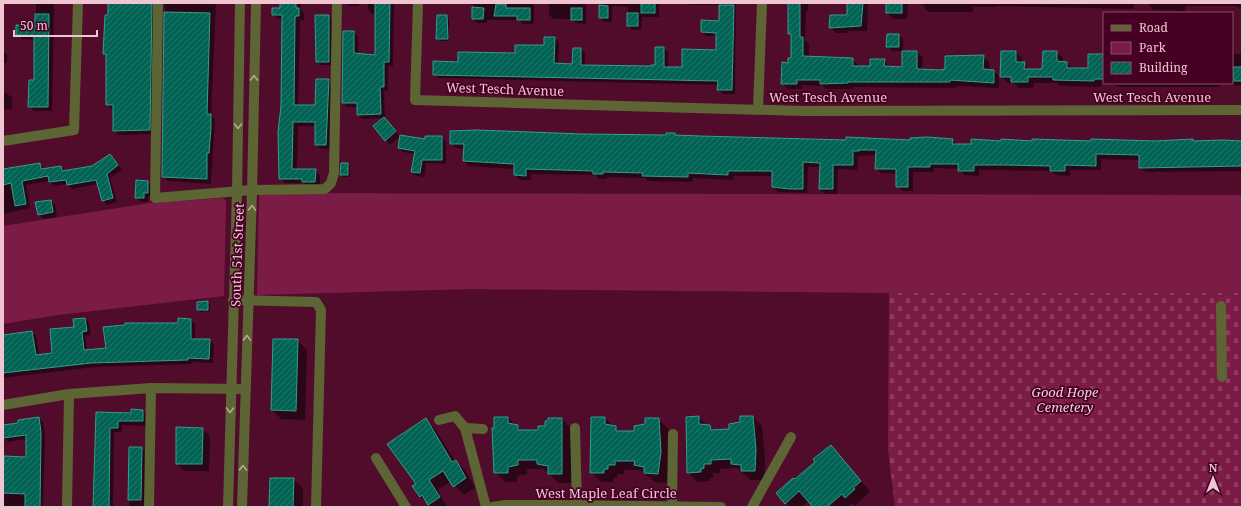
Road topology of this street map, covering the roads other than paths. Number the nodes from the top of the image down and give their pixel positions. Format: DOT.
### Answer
graph roads {
  1 [pos="78,3"];
  2 [pos="158,3"];
  3 [pos="240,3"];
  4 [pos="256,3"];
  5 [pos="337,3"];
  6 [pos="418,3"];
  7 [pos="762,3"];
  8 [pos="758,109"];
  9 [pos="1242,110"];
  10 [pos="3,141"];
  11 [pos="252,190"];
  12 [pos="237,192"];
  13 [pos="233,300"];
  14 [pos="249,300"];
  15 [pos="1221,306"];
  16 [pos="1222,377"];
  17 [pos="151,388"];
  18 [pos="231,389"];
  19 [pos="246,389"];
  20 [pos="69,394"];
  21 [pos="3,405"];
  22 [pos="439,420"];
  23 [pos="465,428"];
  24 [pos="575,428"];
  25 [pos="483,429"];
  26 [pos="673,434"];
  27 [pos="791,437"];
  28 [pos="376,458"];
  29 [pos="577,505"];
  30 [pos="559,506"];
  31 [pos="672,506"];
  32 [pos="67,507"];
  33 [pos="149,507"];
  34 [pos="228,507"];
  35 [pos="242,507"];
  36 [pos="316,507"];
  37 [pos="406,507"];
  38 [pos="486,507"];
  39 [pos="492,507"];
  40 [pos="656,507"];
  41 [pos="721,507"];
  42 [pos="752,507"];
  1 -- 10 [label="street"];
  2 -- 12 [label="street"];
  3 -- 12 [label="street, South 51st Street, one-way"];
  11 -- 4 [label="street, South 51st Street, one-way"];
  5 -- 11 [label="street"];
  6 -- 8 [label="street, West Tesch Avenue"];
  7 -- 8 [label="street"];
  8 -- 9 [label="street, West Tesch Avenue"];
  11 -- 12 [label="street"];
  14 -- 11 [label="street, South 51st Street, one-way"];
  12 -- 13 [label="street, South 51st Street"];
  13 -- 14 [label="street"];
  13 -- 18 [label="street, South 51st Street"];
  19 -- 14 [label="street, South 51st Street, one-way"];
  14 -- 36 [label="street"];
  15 -- 16 [label="street"];
  17 -- 18 [label="street"];
  17 -- 20 [label="street"];
  17 -- 33 [label="street"];
  18 -- 19 [label="street"];
  18 -- 34 [label="street, South 51st Street, one-way"];
  35 -- 19 [label="street, South 51st Street, one-way"];
  20 -- 21 [label="street"];
  20 -- 32 [label="street"];
  22 -- 23 [label="street"];
  23 -- 25 [label="street"];
  23 -- 38 [label="street"];
  24 -- 29 [label="street"];
  26 -- 31 [label="street"];
  27 -- 42 [label="street"];
  28 -- 37 [label="street"];
  29 -- 30 [label="street, West Maple Leaf Circle"];
  29 -- 40 [label="street, West Maple Leaf Circle"];
  30 -- 39 [label="street, West Maple Leaf Circle"];
  31 -- 40 [label="street, West Maple Leaf Circle"];
  31 -- 41 [label="street, West Maple Leaf Circle"];
}
